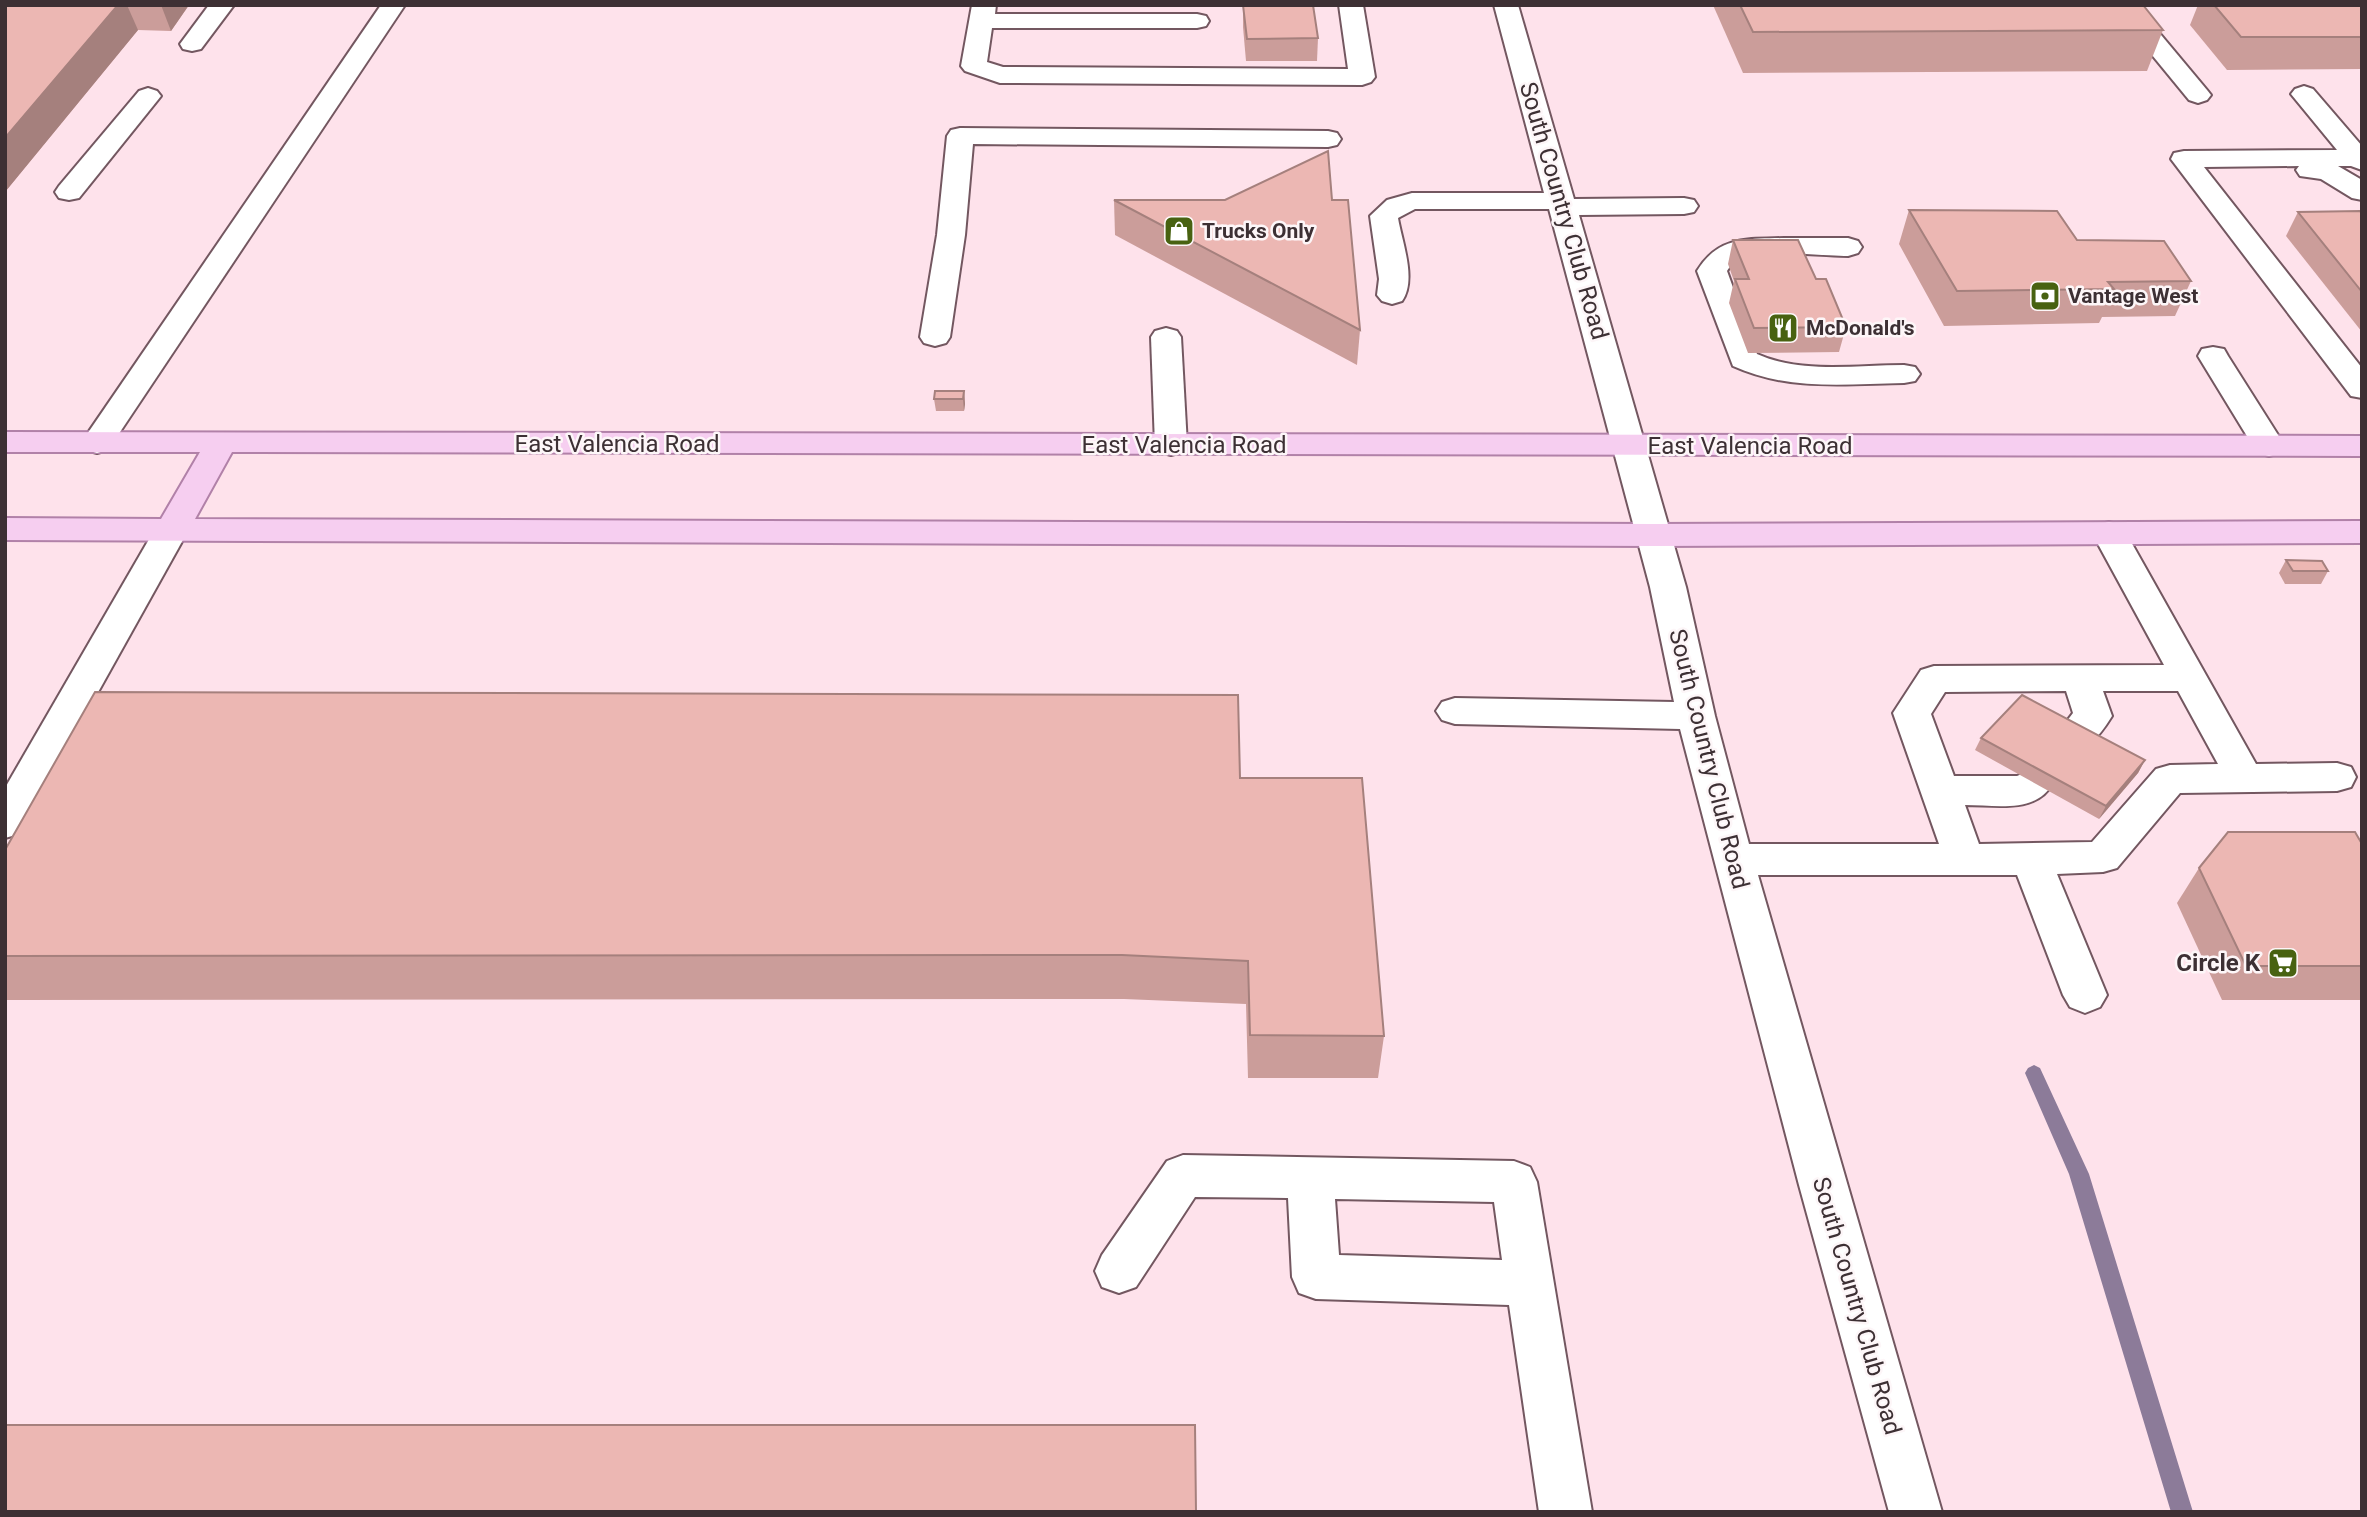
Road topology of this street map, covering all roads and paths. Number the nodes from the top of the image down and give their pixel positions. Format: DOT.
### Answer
graph roads {
  1 [pos="222,5"];
  2 [pos="393,5"];
  3 [pos="1351,5"];
  4 [pos="1506,5"];
  5 [pos="2123,5"];
  6 [pos="983,13"];
  7 [pos="1197,13"];
  8 [pos="192,44"];
  9 [pos="1199,76"];
  10 [pos="2304,94"];
  11 [pos="2198,95"];
  12 [pos="148,96"];
  13 [pos="1328,139"];
  14 [pos="2360,160"];
  15 [pos="69,192"];
  16 [pos="2362,192"];
  17 [pos="1561,204"];
  18 [pos="1684,206"];
  19 [pos="1849,247"];
  20 [pos="1392,295"];
  21 [pos="935,337"];
  22 [pos="1166,337"];
  23 [pos="2213,356"];
  24 [pos="1904,374"];
  25 [pos="2357,378"];
  26 [pos="5,442"];
  27 [pos="222,442"];
  28 [pos="97,443"];
  29 [pos="1171,445"];
  30 [pos="1629,446"];
  31 [pos="2269,446"];
  32 [pos="2362,446"];
  33 [pos="5,529"];
  34 [pos="172,529"];
  35 [pos="2362,532"];
  36 [pos="2109,533"];
  37 [pos="1653,535"];
  38 [pos="2190,678"];
  39 [pos="2080,679"];
  40 [pos="1455,711"];
  41 [pos="1696,716"];
  42 [pos="2073,738"];
  43 [pos="2244,777"];
  44 [pos="2337,777"];
  45 [pos="2034,783"];
  46 [pos="1940,791"];
  47 [pos="5,823"];
  48 [pos="1964,859"];
  49 [pos="2031,859"];
  50 [pos="1733,860"];
  51 [pos="2085,995"];
  52 [pos="1310,1178"];
  53 [pos="1119,1271"];
  54 [pos="1530,1283"];
  55 [pos="1566,1512"];
  56 [pos="1916,1512"];
  1 -- 8 [label="street"];
  2 -- 28 [label="street"];
  3 -- 9 [label="street"];
  4 -- 17 [label="street, South Country Club Road"];
  5 -- 11 [label="street"];
  6 -- 7 [label="street"];
  6 -- 9 [label="street"];
  7 -- 9 [label="street"];
  10 -- 14 [label="street"];
  12 -- 15 [label="street"];
  13 -- 21 [label="street"];
  14 -- 25 [label="street"];
  16 -- 25 [label="street"];
  17 -- 18 [label="street"];
  17 -- 20 [label="street"];
  17 -- 30 [label="street, South Country Club Road"];
  19 -- 24 [label="street"];
  22 -- 29 [label="street"];
  23 -- 31 [label="street"];
  26 -- 28 [label="main road, East Valencia Road"];
  27 -- 28 [label="main road, East Valencia Road"];
  27 -- 29 [label="main road, East Valencia Road"];
  27 -- 34 [label="main road"];
  29 -- 30 [label="main road, East Valencia Road"];
  30 -- 31 [label="main road, East Valencia Road"];
  30 -- 37 [label="street, South Country Club Road"];
  31 -- 32 [label="main road, East Valencia Road"];
  33 -- 34 [label="main road"];
  34 -- 37 [label="main road"];
  34 -- 47 [label="street"];
  35 -- 36 [label="main road"];
  36 -- 37 [label="main road"];
  36 -- 38 [label="street"];
  37 -- 41 [label="street, South Country Club Road"];
  38 -- 39 [label="street"];
  38 -- 43 [label="street"];
  39 -- 42 [label="street"];
  39 -- 46 [label="street"];
  40 -- 41 [label="street"];
  41 -- 50 [label="street, South Country Club Road"];
  43 -- 44 [label="street"];
  43 -- 49 [label="street"];
  45 -- 46 [label="street"];
  46 -- 48 [label="street"];
  48 -- 49 [label="street"];
  48 -- 50 [label="street"];
  49 -- 51 [label="street"];
  50 -- 56 [label="street, South Country Club Road"];
  52 -- 53 [label="street"];
  52 -- 54 [label="street"];
  52 -- 54 [label="street"];
  54 -- 55 [label="street"];
}
